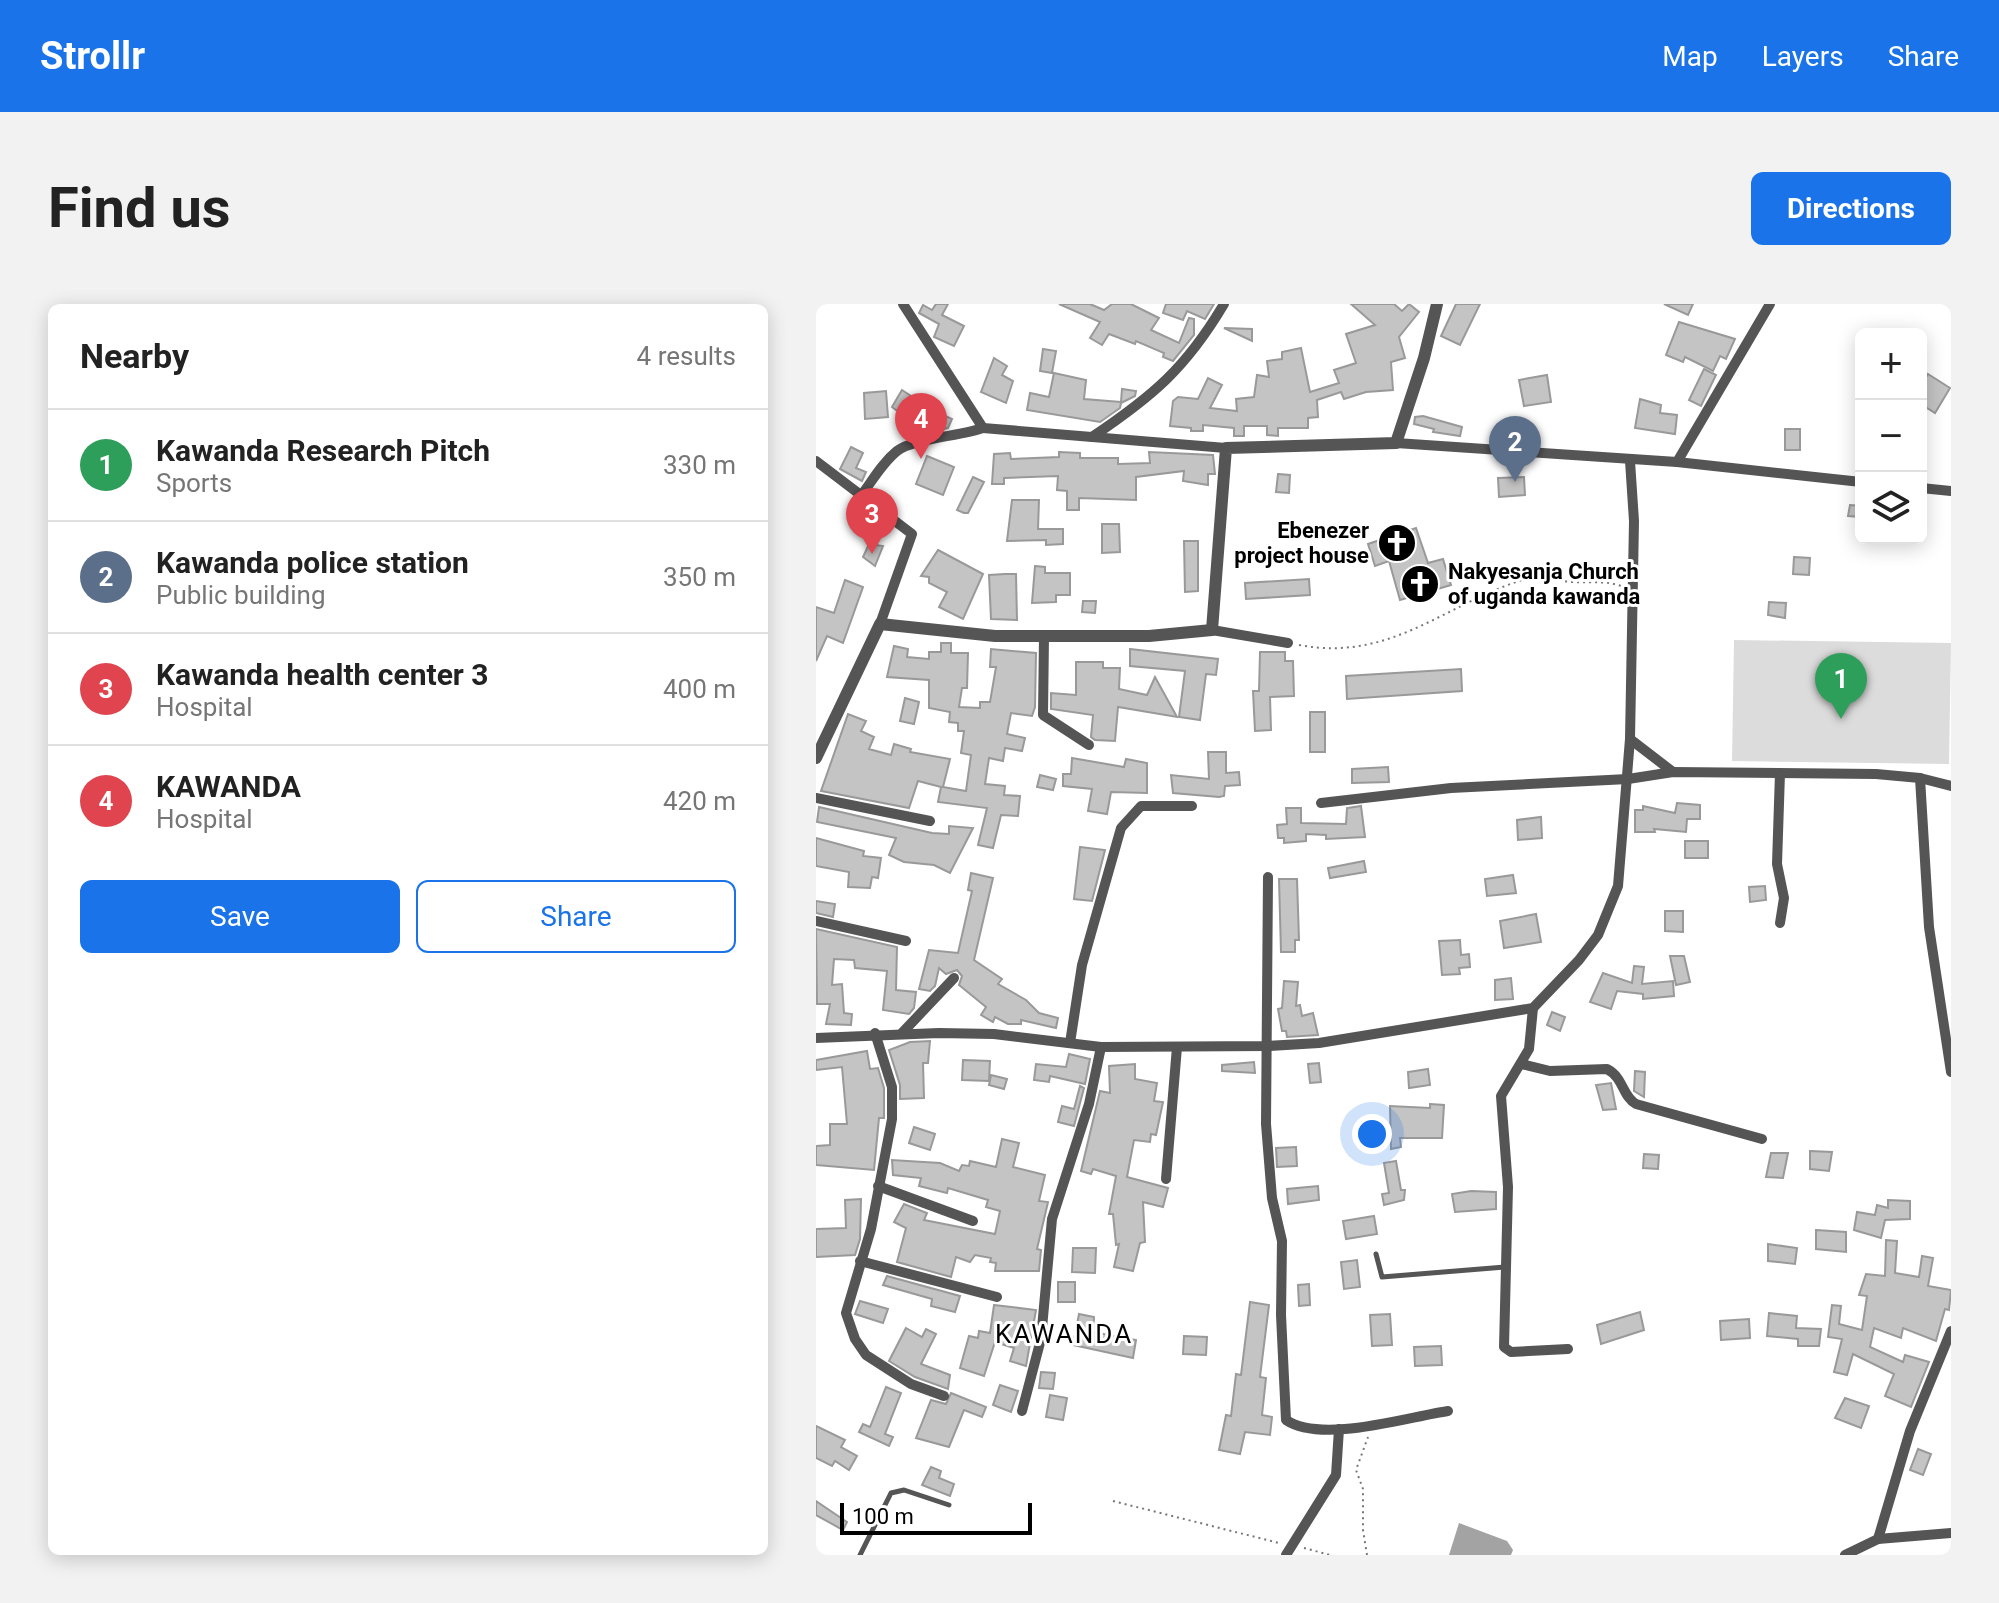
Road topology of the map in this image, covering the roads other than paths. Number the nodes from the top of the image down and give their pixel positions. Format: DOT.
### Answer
graph roads {
  1 [pos="903,304"];
  2 [pos="1224,304"];
  3 [pos="1437,304"];
  4 [pos="1770,304"];
  5 [pos="983,428"];
  6 [pos="1092,437"];
  7 [pos="1396,443"];
  8 [pos="1226,448"];
  9 [pos="816,461"];
  10 [pos="1630,461"];
  11 [pos="1677,462"];
  12 [pos="1855,481"];
  13 [pos="1927,489"];
  14 [pos="1951,491"];
  15 [pos="861,496"];
  16 [pos="880,624"];
  17 [pos="1212,630"];
  18 [pos="1044,636"];
  19 [pos="1288,643"];
  20 [pos="1630,739"];
  21 [pos="1089,745"];
  22 [pos="816,758"];
  23 [pos="1673,772"];
  24 [pos="1780,773"];
  25 [pos="1920,778"];
  26 [pos="1628,779"];
  27 [pos="1951,786"];
  28 [pos="816,798"];
  29 [pos="1321,803"];
  30 [pos="1192,806"];
  31 [pos="930,821"];
  32 [pos="1268,877"];
  33 [pos="816,921"];
  34 [pos="1780,923"];
  35 [pos="906,941"];
  36 [pos="954,978"];
  37 [pos="1533,1008"];
  38 [pos="875,1033"];
  39 [pos="902,1033"];
  40 [pos="816,1038"];
  41 [pos="1070,1043"];
  42 [pos="1268,1046"];
  43 [pos="1101,1047"];
  44 [pos="1177,1047"];
  45 [pos="1521,1064"];
  46 [pos="1951,1072"];
  47 [pos="1762,1139"];
  48 [pos="1166,1179"];
  49 [pos="878,1186"];
  50 [pos="973,1221"];
  51 [pos="1376,1254"];
  52 [pos="860,1261"];
  53 [pos="1505,1267"];
  54 [pos="997,1297"];
  55 [pos="1951,1331"];
  56 [pos="1568,1349"];
  57 [pos="944,1396"];
  58 [pos="1022,1411"];
  59 [pos="1448,1411"];
  60 [pos="1339,1429"];
  61 [pos="949,1505"];
  62 [pos="1951,1533"];
  63 [pos="1878,1539"];
  64 [pos="1289,1551"];
  65 [pos="860,1555"];
  66 [pos="1845,1555"];
  1 -- 5 [label="street"];
  2 -- 6 [label="street"];
  3 -- 7 [label="street"];
  4 -- 11 [label="street"];
  5 -- 6 [label="street"];
  5 -- 15 [label="street"];
  6 -- 8 [label="street"];
  7 -- 8 [label="street"];
  7 -- 10 [label="street"];
  8 -- 17 [label="street"];
  9 -- 15 [label="street"];
  10 -- 11 [label="street"];
  10 -- 20 [label="street"];
  11 -- 12 [label="street"];
  13 -- 14 [label="street"];
  15 -- 16 [label="street"];
  16 -- 18 [label="street"];
  16 -- 22 [label="street"];
  17 -- 18 [label="street"];
  17 -- 19 [label="street"];
  18 -- 21 [label="street"];
  20 -- 23 [label="street"];
  20 -- 26 [label="street"];
  23 -- 24 [label="street"];
  23 -- 26 [label="street"];
  24 -- 25 [label="street"];
  24 -- 34 [label="street"];
  25 -- 27 [label="street"];
  25 -- 46 [label="street"];
  26 -- 29 [label="street"];
  26 -- 37 [label="street"];
  28 -- 31 [label="street"];
  30 -- 41 [label="street"];
  32 -- 42 [label="street"];
  33 -- 35 [label="street"];
  36 -- 39 [label="street"];
  37 -- 42 [label="street"];
  37 -- 45 [label="street"];
  38 -- 39 [label="street"];
  38 -- 40 [label="street"];
  38 -- 49 [label="street"];
  39 -- 41 [label="street"];
  41 -- 43 [label="street"];
  42 -- 44 [label="street"];
  42 -- 60 [label="street"];
  43 -- 44 [label="street"];
  43 -- 58 [label="street"];
  44 -- 48 [label="street"];
  45 -- 47 [label="street"];
  45 -- 53 [label="street"];
  49 -- 50 [label="street"];
  49 -- 52 [label="street"];
  51 -- 53 [label="lane"];
  52 -- 54 [label="street"];
  52 -- 57 [label="street"];
  53 -- 56 [label="street"];
  55 -- 63 [label="street"];
  59 -- 60 [label="street"];
  60 -- 64 [label="street"];
  61 -- 65 [label="lane"];
  62 -- 63 [label="street"];
  63 -- 66 [label="street"];
}
